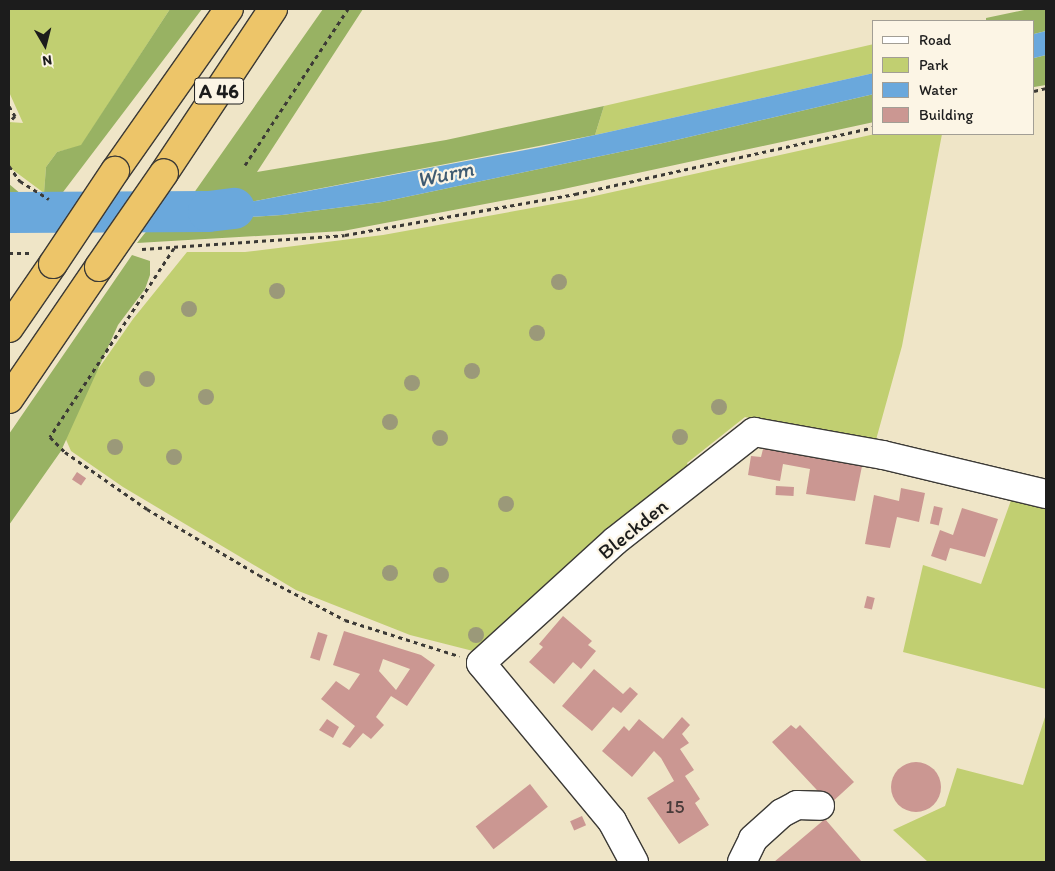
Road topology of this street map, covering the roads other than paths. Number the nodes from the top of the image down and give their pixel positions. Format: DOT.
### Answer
graph roads {
  1 [pos="229,9"];
  2 [pos="274,9"];
  3 [pos="9,328"];
  4 [pos="9,399"];
  5 [pos="1046,494"];
  6 [pos="820,806"];
  7 [pos="634,862"];
  8 [pos="742,862"];
  1 -- 3 [label="highway, A 46, bridge"];
  2 -- 4 [label="highway, A 46, bridge"];
  5 -- 7 [label="street, Bleckden"];
  6 -- 8 [label="street"];
}
